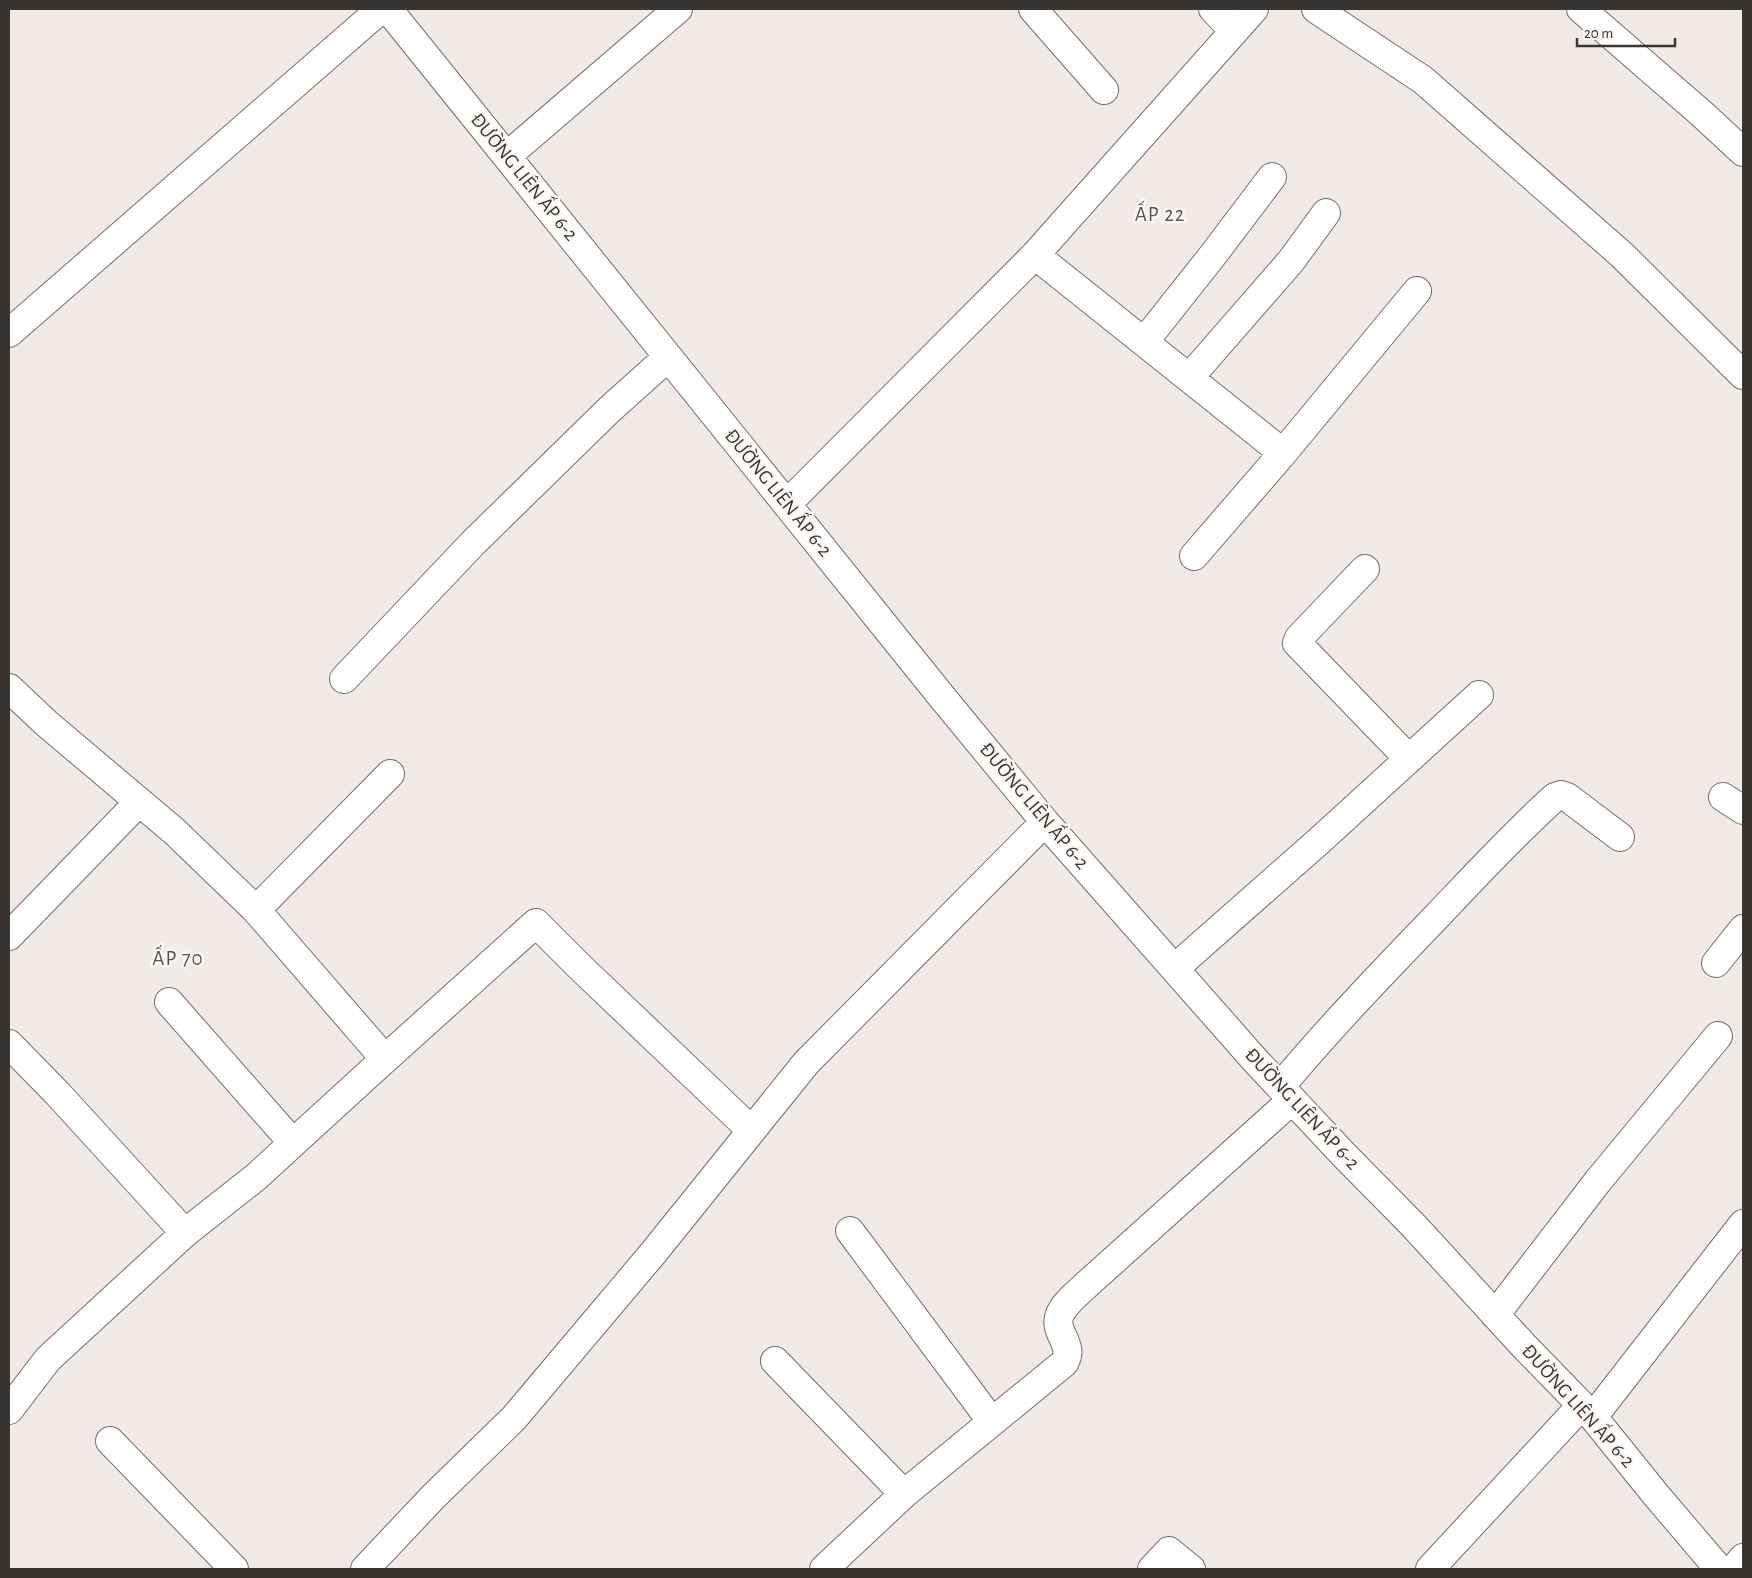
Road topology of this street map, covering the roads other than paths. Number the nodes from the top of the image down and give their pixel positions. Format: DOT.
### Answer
graph roads {
  1 [pos="381,9"];
  2 [pos="388,9"];
  3 [pos="678,9"];
  4 [pos="1033,9"];
  5 [pos="1213,9"];
  6 [pos="1254,9"];
  7 [pos="1316,9"];
  8 [pos="1581,9"];
  9 [pos="1234,32"];
  10 [pos="1104,90"];
  11 [pos="1743,152"];
  12 [pos="507,156"];
  13 [pos="1272,177"];
  14 [pos="1326,213"];
  15 [pos="1035,255"];
  16 [pos="1417,291"];
  17 [pos="9,333"];
  18 [pos="1144,342"];
  19 [pos="668,357"];
  20 [pos="1743,374"];
  21 [pos="1188,378"];
  22 [pos="1283,453"];
  23 [pos="787,504"];
  24 [pos="1194,556"];
  25 [pos="1365,569"];
  26 [pos="344,679"];
  27 [pos="9,688"];
  28 [pos="1480,695"];
  29 [pos="1409,759"];
  30 [pos="390,774"];
  31 [pos="139,802"];
  32 [pos="1046,822"];
  33 [pos="1620,837"];
  34 [pos="256,910"];
  35 [pos="1743,929"];
  36 [pos="9,936"];
  37 [pos="1716,963"];
  38 [pos="1175,968"];
  39 [pos="169,1002"];
  40 [pos="1718,1036"];
  41 [pos="9,1044"];
  42 [pos="385,1059"];
  43 [pos="1286,1093"];
  44 [pos="752,1130"];
  45 [pos="293,1143"];
  46 [pos="1743,1224"];
  47 [pos="850,1231"];
  48 [pos="185,1233"];
  49 [pos="1495,1315"];
  50 [pos="775,1360"];
  51 [pos="9,1410"];
  52 [pos="1587,1411"];
  53 [pos="992,1422"];
  54 [pos="110,1441"];
  55 [pos="904,1494"];
  56 [pos="1743,1558"];
  57 [pos="234,1569"];
  58 [pos="365,1569"];
  59 [pos="824,1569"];
  60 [pos="1152,1569"];
  61 [pos="1191,1569"];
  62 [pos="1430,1569"];
  63 [pos="1719,1569"];
  64 [pos="1734,1569"];
  1 -- 17 [label="street"];
  2 -- 12 [label="street, ĐƯỜNG LIÊN ẤP 6-2"];
  3 -- 12 [label="street"];
  4 -- 10 [label="street"];
  5 -- 9 [label="street"];
  6 -- 9 [label="street"];
  7 -- 20 [label="street"];
  8 -- 11 [label="street"];
  9 -- 15 [label="street"];
  12 -- 19 [label="street, ĐƯỜNG LIÊN ẤP 6-2"];
  13 -- 18 [label="street"];
  14 -- 21 [label="street"];
  15 -- 18 [label="street"];
  15 -- 23 [label="street"];
  16 -- 22 [label="street"];
  18 -- 21 [label="street"];
  19 -- 23 [label="street, ĐƯỜNG LIÊN ẤP 6-2"];
  19 -- 26 [label="street"];
  21 -- 22 [label="street"];
  22 -- 24 [label="street"];
  23 -- 32 [label="street, ĐƯỜNG LIÊN ẤP 6-2"];
  25 -- 29 [label="street"];
  27 -- 31 [label="street"];
  28 -- 29 [label="street"];
  29 -- 38 [label="street"];
  30 -- 34 [label="street"];
  31 -- 34 [label="street"];
  31 -- 36 [label="street"];
  32 -- 38 [label="street, ĐƯỜNG LIÊN ẤP 6-2"];
  32 -- 44 [label="street"];
  33 -- 43 [label="street"];
  34 -- 42 [label="street"];
  35 -- 37 [label="street"];
  38 -- 43 [label="street, ĐƯỜNG LIÊN ẤP 6-2"];
  39 -- 45 [label="street"];
  40 -- 49 [label="street"];
  41 -- 48 [label="street"];
  42 -- 44 [label="street"];
  42 -- 45 [label="street"];
  43 -- 49 [label="street, ĐƯỜNG LIÊN ẤP 6-2"];
  43 -- 53 [label="street"];
  44 -- 58 [label="street"];
  45 -- 48 [label="street"];
  46 -- 52 [label="street"];
  47 -- 53 [label="street"];
  48 -- 51 [label="street"];
  49 -- 52 [label="street, ĐƯỜNG LIÊN ẤP 6-2"];
  50 -- 55 [label="street"];
  52 -- 62 [label="street"];
  52 -- 63 [label="street, ĐƯỜNG LIÊN ẤP 6-2"];
  53 -- 55 [label="street"];
  54 -- 57 [label="street"];
  55 -- 59 [label="street"];
  56 -- 64 [label="street"];
  60 -- 61 [label="street"];
}
